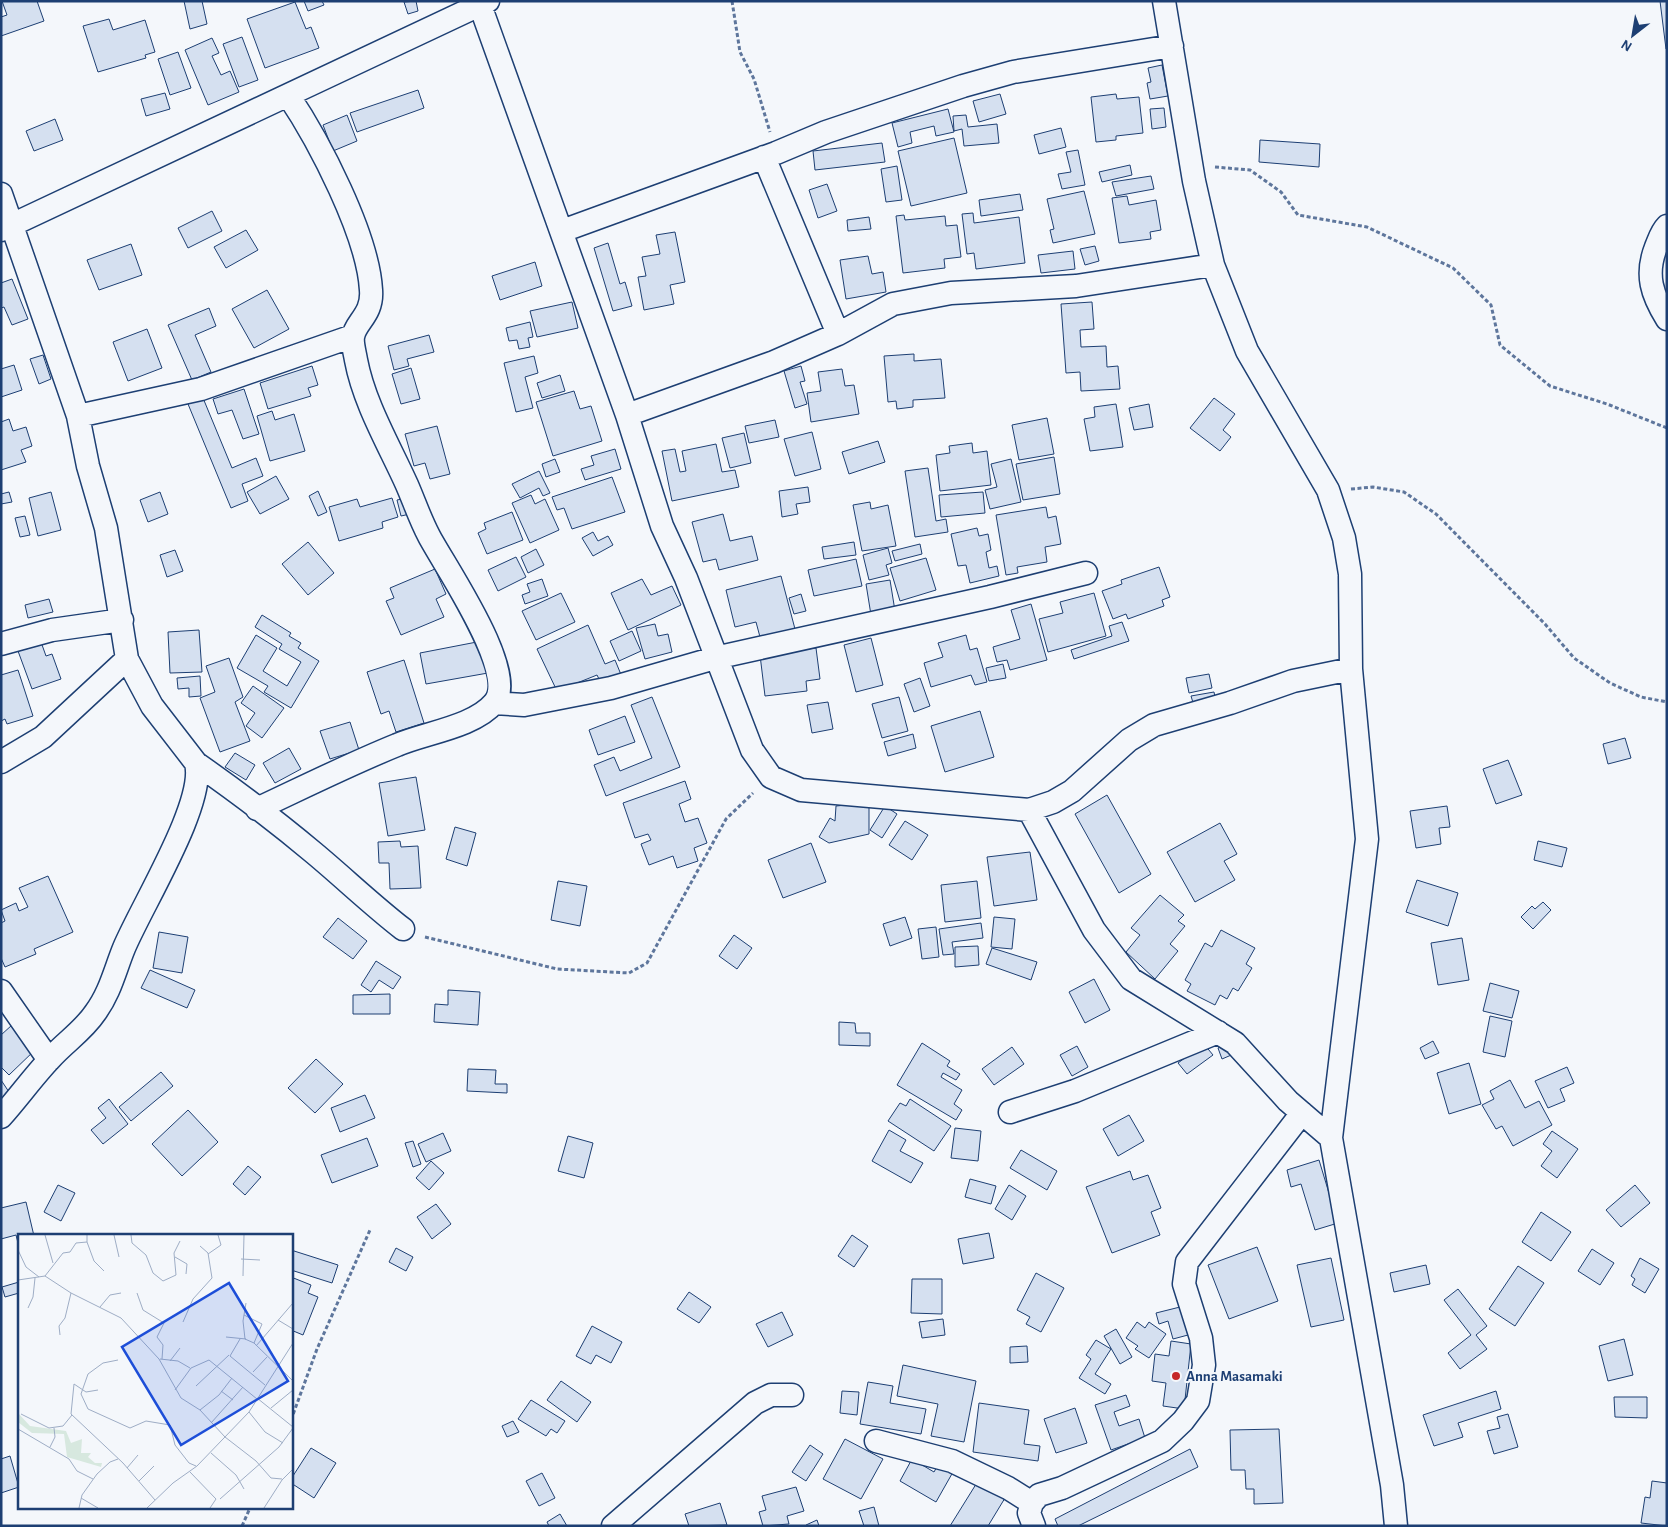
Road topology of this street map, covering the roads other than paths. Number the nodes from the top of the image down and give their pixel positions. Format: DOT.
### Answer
graph roads {
  1 [pos="1164,1"];
  2 [pos="478,4"];
  3 [pos="1172,46"];
  4 [pos="288,95"];
  5 [pos="770,155"];
  6 [pos="1,194"];
  7 [pos="1667,226"];
  8 [pos="7,227"];
  9 [pos="562,230"];
  10 [pos="1213,265"];
  11 [pos="1667,319"];
  12 [pos="838,334"];
  13 [pos="353,336"];
  14 [pos="627,415"];
  15 [pos="78,416"];
  16 [pos="1086,572"];
  17 [pos="122,620"];
  18 [pos="1,644"];
  19 [pos="715,658"];
  20 [pos="127,659"];
  21 [pos="1351,669"];
  22 [pos="494,703"];
  23 [pos="1,762"];
  24 [pos="196,763"];
  25 [pos="257,809"];
  26 [pos="1029,810"];
  27 [pos="403,930"];
  28 [pos="1,991"];
  29 [pos="1218,1032"];
  30 [pos="49,1060"];
  31 [pos="1010,1112"];
  32 [pos="1302,1113"];
  33 [pos="1,1117"];
  34 [pos="1331,1138"];
  35 [pos="792,1395"];
  36 [pos="876,1440"];
  37 [pos="1032,1503"];
  38 [pos="613,1526"];
  39 [pos="1034,1526"];
  40 [pos="1396,1526"];
  1 -- 3 [label="street"];
  2 -- 4 [label="street"];
  2 -- 9 [label="street"];
  3 -- 5 [label="street"];
  3 -- 10 [label="street"];
  4 -- 8 [label="street"];
  4 -- 13 [label="street"];
  5 -- 9 [label="street"];
  5 -- 12 [label="street"];
  6 -- 8 [label="street"];
  7 -- 11 [label="street"];
  8 -- 15 [label="street"];
  9 -- 14 [label="street"];
  10 -- 12 [label="street"];
  10 -- 21 [label="street"];
  12 -- 14 [label="street"];
  13 -- 15 [label="street"];
  13 -- 22 [label="street"];
  14 -- 19 [label="street"];
  15 -- 17 [label="street"];
  16 -- 19 [label="street"];
  17 -- 18 [label="street"];
  17 -- 20 [label="street"];
  19 -- 22 [label="street"];
  19 -- 26 [label="street"];
  20 -- 23 [label="street"];
  20 -- 24 [label="street"];
  21 -- 26 [label="street"];
  21 -- 34 [label="street"];
  22 -- 25 [label="street"];
  24 -- 25 [label="street"];
  24 -- 30 [label="street"];
  25 -- 27 [label="street"];
  26 -- 29 [label="street"];
  28 -- 30 [label="street"];
  29 -- 31 [label="street"];
  29 -- 32 [label="street"];
  30 -- 33 [label="street"];
  32 -- 34 [label="street"];
  32 -- 37 [label="street"];
  34 -- 40 [label="street"];
  35 -- 38 [label="street"];
  36 -- 37 [label="street"];
  37 -- 39 [label="street"];
}
